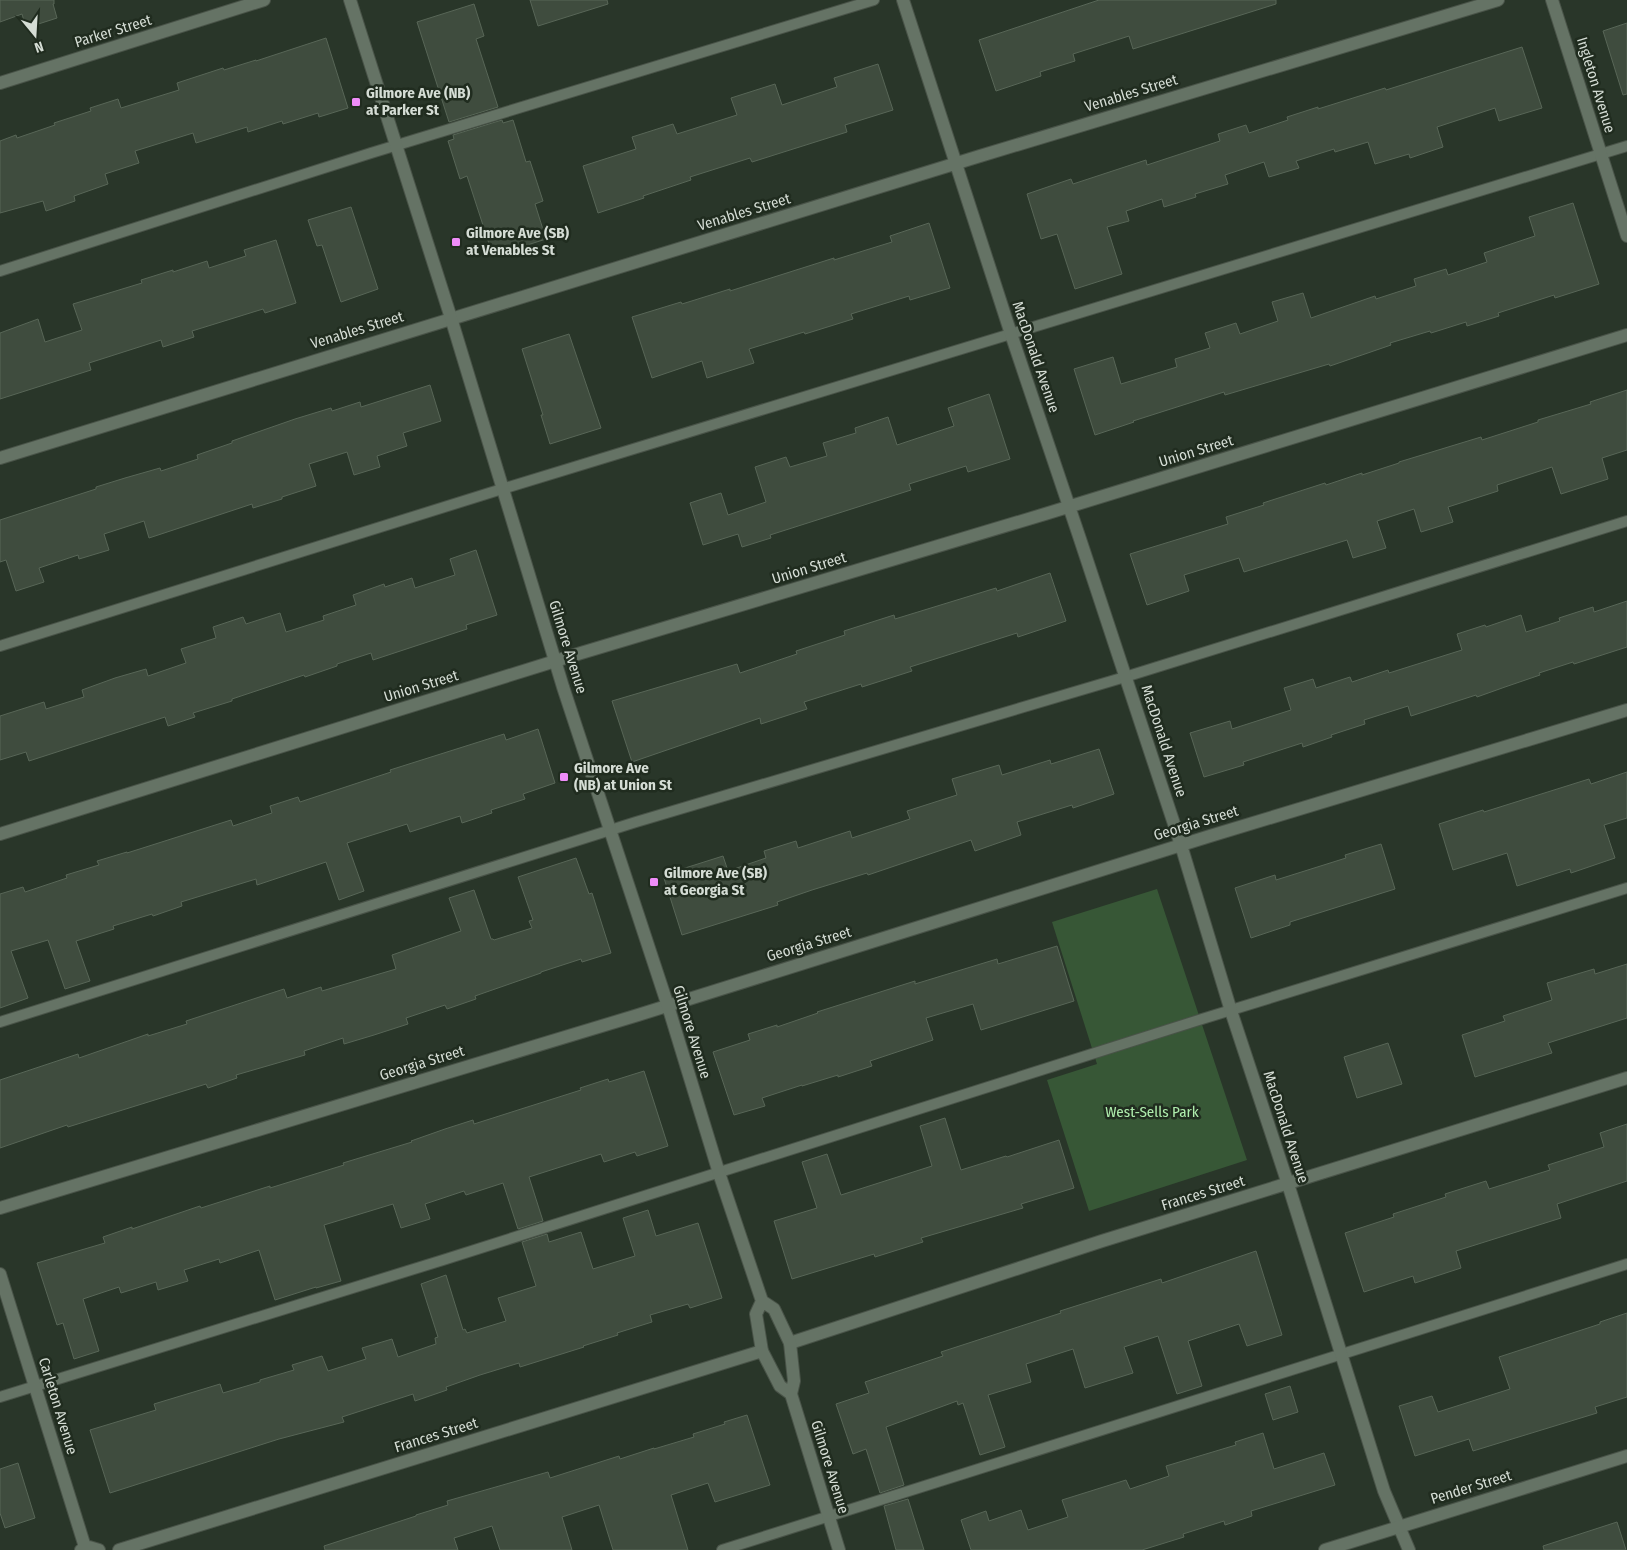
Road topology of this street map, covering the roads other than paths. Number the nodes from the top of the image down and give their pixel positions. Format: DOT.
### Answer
graph roads {
  1 [pos="264,0"];
  2 [pos="350,0"];
  3 [pos="874,0"];
  4 [pos="903,0"];
  5 [pos="1498,0"];
  6 [pos="1552,0"];
  7 [pos="0,83"];
  8 [pos="396,145"];
  9 [pos="1627,146"];
  10 [pos="1600,154"];
  11 [pos="956,163"];
  12 [pos="1627,236"];
  13 [pos="0,271"];
  14 [pos="451,318"];
  15 [pos="1011,334"];
  16 [pos="1627,335"];
  17 [pos="0,458"];
  18 [pos="502,488"];
  19 [pos="1070,506"];
  20 [pos="1627,521"];
  21 [pos="0,646"];
  22 [pos="555,661"];
  23 [pos="1125,677"];
  24 [pos="1627,710"];
  25 [pos="610,830"];
  26 [pos="0,834"];
  27 [pos="1181,845"];
  28 [pos="1627,888"];
  29 [pos="668,1006"];
  30 [pos="1231,1011"];
  31 [pos="0,1022"];
  32 [pos="1627,1078"];
  33 [pos="719,1172"];
  34 [pos="1288,1184"];
  35 [pos="0,1208"];
  36 [pos="1627,1264"];
  37 [pos="0,1274"];
  38 [pos="762,1301"];
  39 [pos="790,1343"];
  40 [pos="762,1351"];
  41 [pos="1340,1355"];
  42 [pos="35,1386"];
  43 [pos="791,1394"];
  44 [pos="0,1397"];
  45 [pos="1627,1456"];
  46 [pos="829,1517"];
  47 [pos="1399,1527"];
  48 [pos="83,1549"];
  49 [pos="99,1550"];
  50 [pos="119,1550"];
  51 [pos="722,1550"];
  52 [pos="839,1550"];
  53 [pos="1325,1550"];
  54 [pos="1408,1550"];
  1 -- 7 [label="street, Parker Street"];
  2 -- 8 [label="street, Gilmore Avenue"];
  3 -- 8 [label="lane"];
  4 -- 11 [label="street, MacDonald Avenue"];
  5 -- 11 [label="street, Venables Street"];
  6 -- 10 [label="street, Ingleton Avenue"];
  8 -- 13 [label="lane"];
  8 -- 14 [label="street, Gilmore Avenue"];
  9 -- 10 [label="lane"];
  10 -- 12 [label="street, Ingleton Avenue"];
  10 -- 15 [label="lane"];
  11 -- 14 [label="street, Venables Street"];
  11 -- 15 [label="street, MacDonald Avenue"];
  14 -- 17 [label="street, Venables Street"];
  14 -- 18 [label="street, Gilmore Avenue"];
  15 -- 18 [label="lane"];
  15 -- 19 [label="street, MacDonald Avenue"];
  16 -- 19 [label="street, Union Street"];
  18 -- 21 [label="lane"];
  18 -- 22 [label="street, Gilmore Avenue"];
  19 -- 22 [label="street, Union Street"];
  19 -- 23 [label="street, MacDonald Avenue"];
  20 -- 23 [label="lane"];
  22 -- 25 [label="street, Gilmore Avenue"];
  22 -- 26 [label="street, Union Street"];
  23 -- 25 [label="lane"];
  23 -- 27 [label="street, MacDonald Avenue"];
  24 -- 27 [label="street, Georgia Street"];
  25 -- 29 [label="street, Gilmore Avenue"];
  25 -- 31 [label="lane"];
  27 -- 29 [label="street, Georgia Street"];
  27 -- 30 [label="street, MacDonald Avenue"];
  28 -- 30 [label="lane"];
  29 -- 33 [label="street, Gilmore Avenue"];
  29 -- 35 [label="street, Georgia Street"];
  30 -- 33 [label="lane"];
  30 -- 34 [label="street, MacDonald Avenue"];
  32 -- 34 [label="street, Frances Street"];
  33 -- 38 [label="street, Gilmore Avenue"];
  33 -- 42 [label="lane"];
  34 -- 39 [label="street, Frances Street"];
  34 -- 41 [label="street, MacDonald Avenue"];
  36 -- 41 [label="lane"];
  37 -- 42 [label="street, Carleton Avenue"];
  38 -- 39 [label="street, Gilmore Avenue"];
  38 -- 40 [label="street, Gilmore Avenue"];
  39 -- 43 [label="street, Gilmore Avenue"];
  40 -- 43 [label="street, Gilmore Avenue"];
  40 -- 50 [label="street, Frances Street"];
  41 -- 46 [label="lane"];
  41 -- 47 [label="street, MacDonald Avenue"];
  42 -- 44 [label="lane"];
  42 -- 48 [label="street, Carleton Avenue"];
  43 -- 46 [label="street, Gilmore Avenue"];
  45 -- 47 [label="street, Pender Street"];
  46 -- 51 [label="lane"];
  46 -- 52 [label="street, Gilmore Avenue"];
  47 -- 53 [label="street, Pender Street"];
  47 -- 54 [label="street, MacDonald Avenue"];
  48 -- 49 [label="street"];
}
